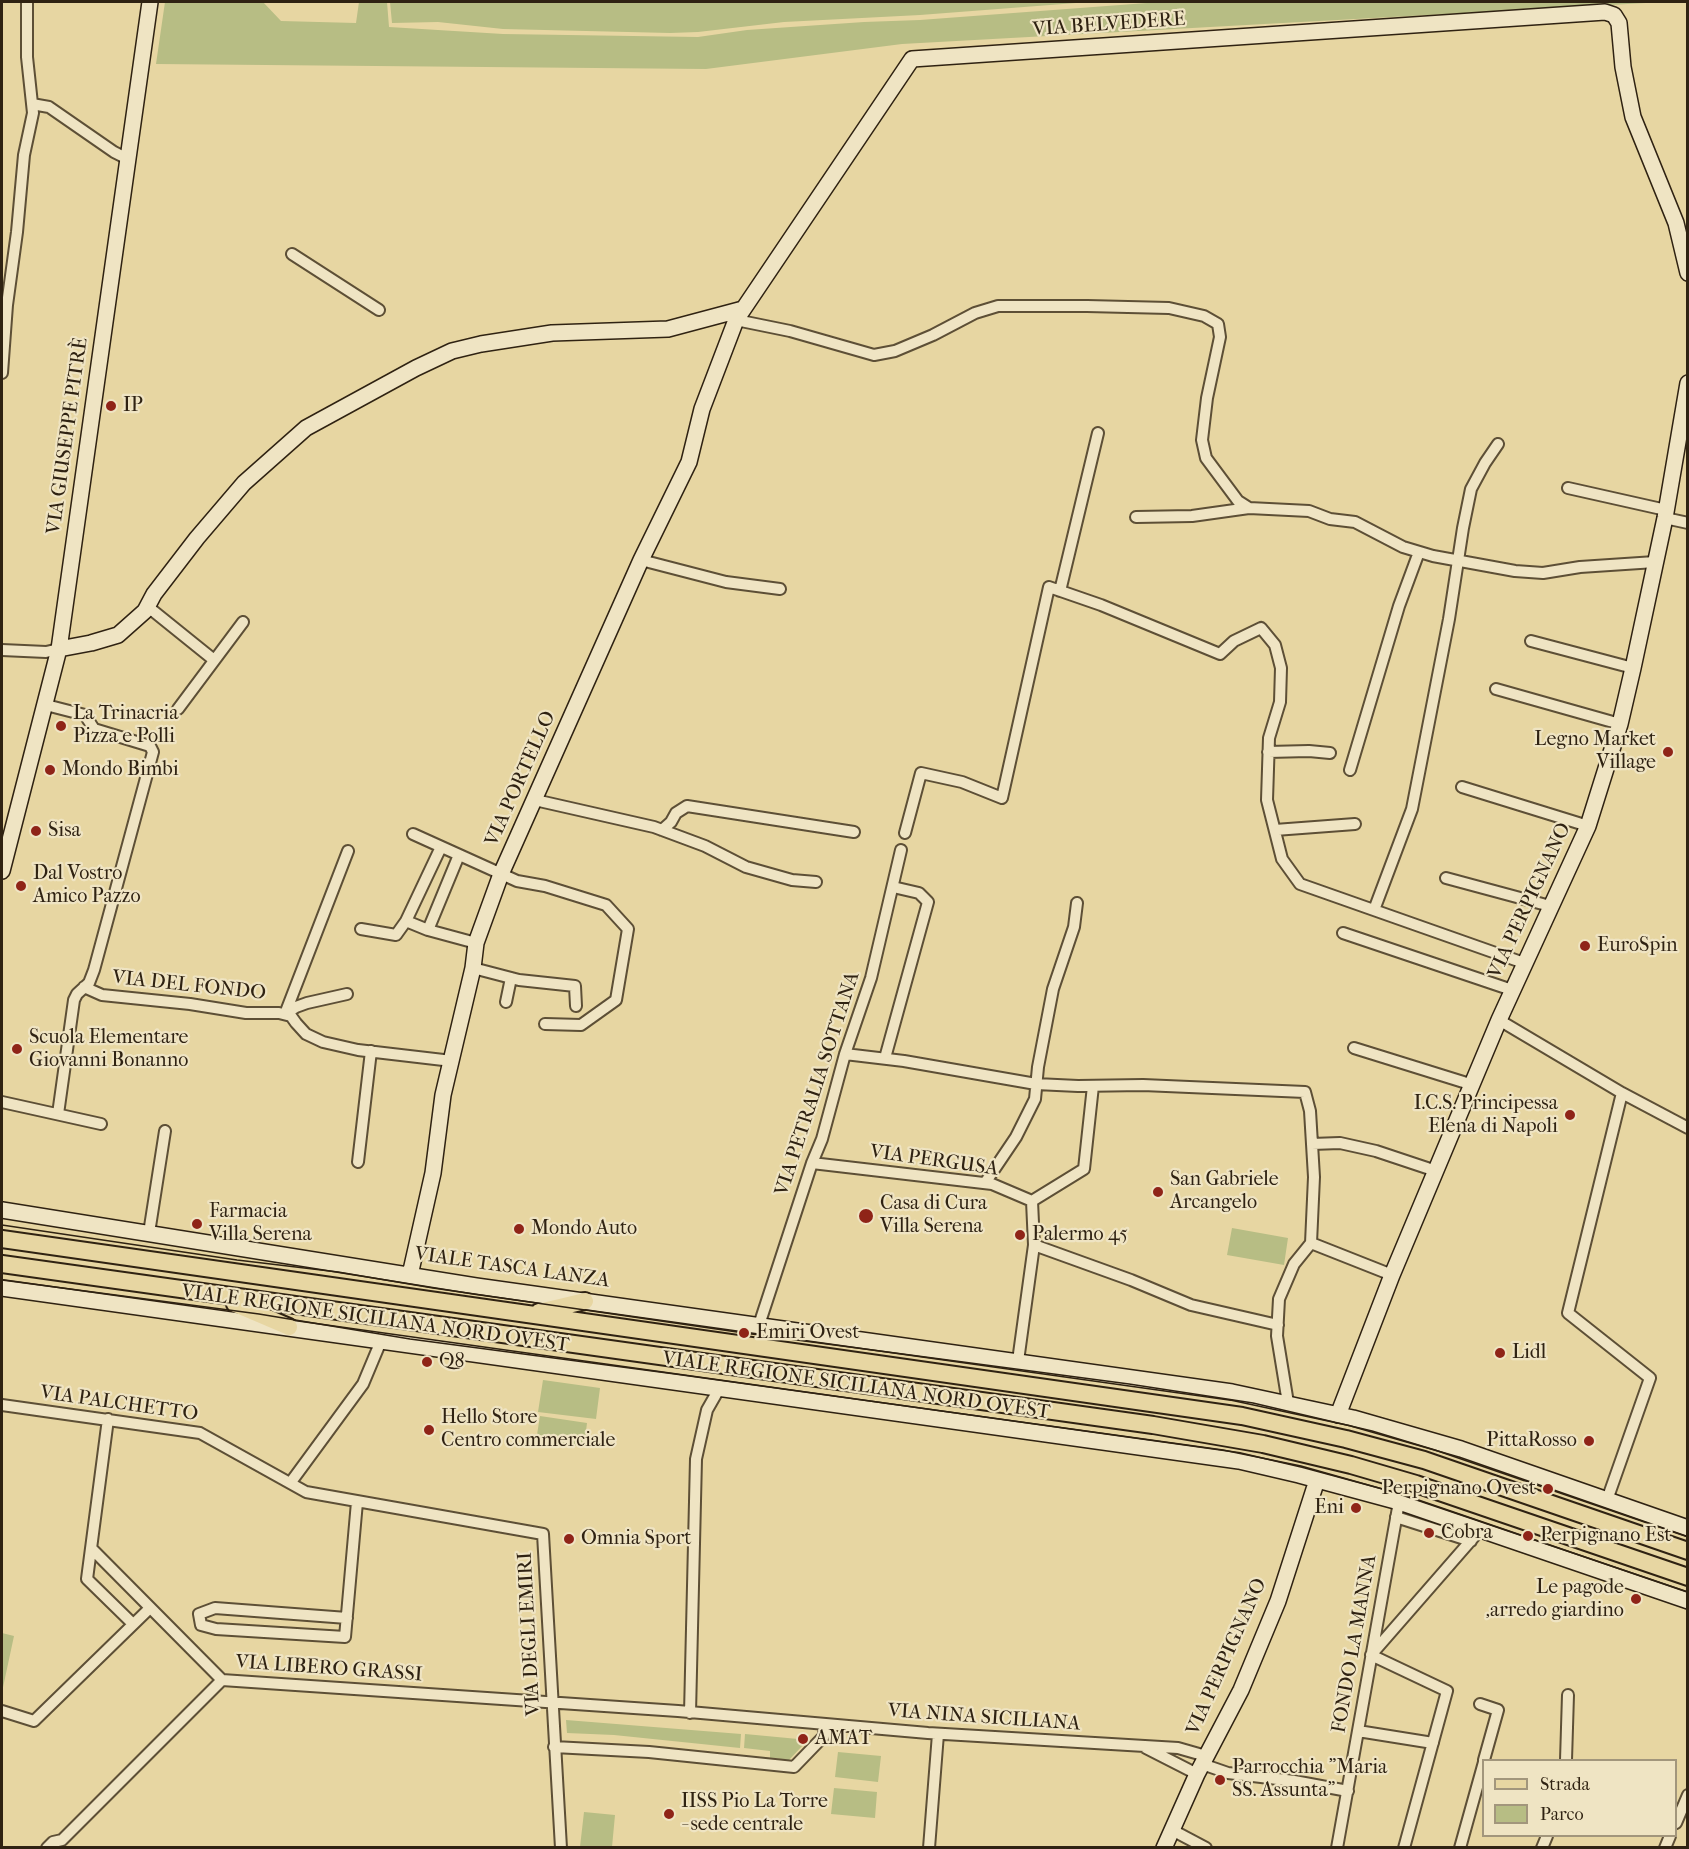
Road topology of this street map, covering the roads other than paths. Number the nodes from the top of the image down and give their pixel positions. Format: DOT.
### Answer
graph roads {
  1 [pos="27,2"];
  2 [pos="150,2"];
  3 [pos="32,104"];
  4 [pos="128,159"];
  5 [pos="292,254"];
  6 [pos="1688,273"];
  7 [pos="379,310"];
  8 [pos="739,314"];
  9 [pos="2,374"];
  10 [pos="1688,383"];
  11 [pos="1098,433"];
  12 [pos="1498,444"];
  13 [pos="1568,488"];
  14 [pos="1249,508"];
  15 [pos="1665,514"];
  16 [pos="1136,517"];
  17 [pos="1688,523"];
  18 [pos="1419,552"];
  19 [pos="641,560"];
  20 [pos="1457,561"];
  21 [pos="1655,562"];
  22 [pos="780,589"];
  23 [pos="1060,591"];
  24 [pos="147,606"];
  25 [pos="243,622"];
  26 [pos="1531,641"];
  27 [pos="60,649"];
  28 [pos="2,650"];
  29 [pos="214,660"];
  30 [pos="1633,668"];
  31 [pos="1496,689"];
  32 [pos="46,705"];
  33 [pos="178,709"];
  34 [pos="1620,724"];
  35 [pos="1268,752"];
  36 [pos="1330,753"];
  37 [pos="1350,770"];
  38 [pos="1462,787"];
  39 [pos="536,800"];
  40 [pos="1355,824"];
  41 [pos="1588,826"];
  42 [pos="662,830"];
  43 [pos="1275,830"];
  44 [pos="854,832"];
  45 [pos="905,833"];
  46 [pos="413,834"];
  47 [pos="441,847"];
  48 [pos="901,850"];
  49 [pos="348,851"];
  50 [pos="459,855"];
  51 [pos="2,872"];
  52 [pos="501,874"];
  53 [pos="1446,878"];
  54 [pos="816,882"];
  55 [pos="892,887"];
  56 [pos="1077,903"];
  57 [pos="1550,906"];
  58 [pos="1374,910"];
  59 [pos="406,921"];
  60 [pos="361,928"];
  61 [pos="428,930"];
  62 [pos="1343,933"];
  63 [pos="476,943"];
  64 [pos="1524,963"];
  65 [pos="477,969"];
  66 [pos="511,978"];
  67 [pos="84,987"];
  68 [pos="1512,990"];
  69 [pos="346,994"];
  70 [pos="506,1002"];
  71 [pos="576,1006"];
  72 [pos="288,1015"];
  73 [pos="1499,1020"];
  74 [pos="545,1024"];
  75 [pos="1354,1048"];
  76 [pos="371,1051"];
  77 [pos="845,1054"];
  78 [pos="885,1058"];
  79 [pos="452,1061"];
  80 [pos="1036,1084"];
  81 [pos="1473,1085"];
  82 [pos="1093,1086"];
  83 [pos="1622,1093"];
  84 [pos="2,1102"];
  85 [pos="58,1114"];
  86 [pos="101,1124"];
  87 [pos="1688,1128"];
  88 [pos="165,1131"];
  89 [pos="1312,1144"];
  90 [pos="358,1162"];
  91 [pos="812,1163"];
  92 [pos="1436,1172"];
  93 [pos="985,1183"];
  94 [pos="1032,1201"];
  95 [pos="2,1210"];
  96 [pos="149,1233"];
  97 [pos="2,1239"];
  98 [pos="1311,1243"];
  99 [pos="1034,1245"];
  100 [pos="2,1264"];
  101 [pos="410,1275"];
  102 [pos="1392,1275"];
  103 [pos="2,1288"];
  104 [pos="218,1296"];
  105 [pos="585,1301"];
  106 [pos="529,1314"];
  107 [pos="759,1325"];
  108 [pos="1278,1325"];
  109 [pos="289,1327"];
  110 [pos="381,1341"];
  111 [pos="1018,1361"];
  112 [pos="719,1389"];
  113 [pos="1288,1403"];
  114 [pos="2,1405"];
  115 [pos="1338,1415"];
  116 [pos="108,1419"];
  117 [pos="1317,1480"];
  118 [pos="291,1482"];
  119 [pos="1607,1500"];
  120 [pos="357,1502"];
  121 [pos="1397,1510"];
  122 [pos="1688,1528"];
  123 [pos="1476,1535"];
  124 [pos="91,1548"];
  125 [pos="1688,1551"];
  126 [pos="1688,1577"];
  127 [pos="1688,1601"];
  128 [pos="150,1608"];
  129 [pos="347,1618"];
  130 [pos="133,1624"];
  131 [pos="1371,1655"];
  132 [pos="222,1680"];
  133 [pos="1568,1695"];
  134 [pos="551,1702"];
  135 [pos="1480,1704"];
  136 [pos="2,1711"];
  137 [pos="690,1713"];
  138 [pos="825,1725"];
  139 [pos="1358,1731"];
  140 [pos="938,1734"];
  141 [pos="1433,1743"];
  142 [pos="1141,1745"];
  143 [pos="554,1747"];
  144 [pos="1485,1759"];
  145 [pos="1566,1759"];
  146 [pos="1202,1765"];
  147 [pos="1482,1768"];
  148 [pos="1348,1791"];
  149 [pos="1688,1795"];
  150 [pos="1677,1821"];
  151 [pos="1172,1830"];
  152 [pos="66,1844"];
  153 [pos="47,1848"];
  154 [pos="561,1848"];
  155 [pos="929,1848"];
  156 [pos="1164,1848"];
  157 [pos="1206,1848"];
  158 [pos="1337,1848"];
  159 [pos="1404,1848"];
  160 [pos="1460,1848"];
  1 -- 3 [label="street"];
  2 -- 4 [label="street, VIA GIUSEPPE PITRÈ"];
  3 -- 4 [label="street"];
  3 -- 9 [label="street"];
  4 -- 27 [label="street, VIA GIUSEPPE PITRÈ"];
  5 -- 7 [label="street"];
  6 -- 8 [label="street, VIA BELVEDERE"];
  8 -- 14 [label="street"];
  8 -- 19 [label="street, VIA PORTELLO"];
  8 -- 24 [label="street"];
  10 -- 15 [label="street, VIA PERPIGNANO"];
  11 -- 23 [label="street"];
  12 -- 20 [label="street"];
  13 -- 15 [label="street"];
  14 -- 16 [label="street"];
  14 -- 18 [label="street"];
  15 -- 17 [label="street"];
  15 -- 21 [label="street, VIA PERPIGNANO"];
  18 -- 20 [label="street"];
  18 -- 37 [label="street"];
  19 -- 22 [label="street"];
  19 -- 39 [label="street, VIA PORTELLO"];
  20 -- 21 [label="street"];
  20 -- 58 [label="street"];
  21 -- 30 [label="street, VIA PERPIGNANO"];
  23 -- 35 [label="street"];
  23 -- 45 [label="street"];
  24 -- 27 [label="street"];
  24 -- 29 [label="street"];
  25 -- 29 [label="street"];
  26 -- 30 [label="street"];
  27 -- 28 [label="street"];
  27 -- 32 [label="street, VIA GIUSEPPE PITRÈ"];
  29 -- 33 [label="street"];
  30 -- 34 [label="street, VIA PERPIGNANO"];
  31 -- 34 [label="street"];
  32 -- 51 [label="street, VIA GIUSEPPE PITRÈ"];
  32 -- 67 [label="street"];
  34 -- 41 [label="street, VIA PERPIGNANO"];
  35 -- 36 [label="street"];
  35 -- 43 [label="street"];
  38 -- 41 [label="street"];
  39 -- 42 [label="street"];
  39 -- 52 [label="street, VIA PORTELLO"];
  40 -- 43 [label="street"];
  41 -- 57 [label="street, VIA PERPIGNANO"];
  42 -- 44 [label="street"];
  42 -- 54 [label="street"];
  43 -- 58 [label="street"];
  46 -- 47 [label="street"];
  47 -- 50 [label="street"];
  47 -- 59 [label="street"];
  48 -- 55 [label="street, VIA PETRALIA SOTTANA"];
  49 -- 72 [label="street"];
  50 -- 52 [label="street"];
  50 -- 61 [label="street"];
  52 -- 63 [label="street, VIA PORTELLO"];
  52 -- 74 [label="street"];
  53 -- 57 [label="street"];
  55 -- 77 [label="street, VIA PETRALIA SOTTANA"];
  55 -- 78 [label="street"];
  56 -- 80 [label="street"];
  57 -- 64 [label="street, VIA PERPIGNANO"];
  58 -- 64 [label="street"];
  59 -- 60 [label="street"];
  59 -- 61 [label="street"];
  61 -- 63 [label="street"];
  62 -- 68 [label="street"];
  63 -- 65 [label="street, VIA PORTELLO"];
  64 -- 68 [label="street, VIA PERPIGNANO"];
  65 -- 66 [label="street"];
  65 -- 79 [label="street, VIA PORTELLO"];
  66 -- 70 [label="street"];
  66 -- 71 [label="street"];
  67 -- 72 [label="street, VIA DEL FONDO"];
  67 -- 85 [label="street"];
  68 -- 73 [label="street, VIA PERPIGNANO"];
  69 -- 72 [label="street"];
  72 -- 76 [label="street"];
  73 -- 81 [label="street, VIA PERPIGNANO"];
  73 -- 83 [label="street"];
  75 -- 81 [label="street"];
  76 -- 79 [label="street"];
  76 -- 90 [label="street"];
  77 -- 78 [label="street"];
  77 -- 91 [label="street, VIA PETRALIA SOTTANA"];
  78 -- 80 [label="street"];
  79 -- 101 [label="street, VIA PORTELLO"];
  80 -- 82 [label="street"];
  80 -- 93 [label="street"];
  81 -- 92 [label="street, VIA PERPIGNANO"];
  82 -- 89 [label="street"];
  82 -- 94 [label="street"];
  83 -- 87 [label="street"];
  83 -- 119 [label="street"];
  84 -- 85 [label="street"];
  85 -- 86 [label="street"];
  88 -- 96 [label="street"];
  89 -- 92 [label="street"];
  89 -- 98 [label="street"];
  91 -- 93 [label="street, VIA PERGUSA"];
  91 -- 107 [label="street, VIA PETRALIA SOTTANA"];
  92 -- 102 [label="street, VIA PERPIGNANO"];
  93 -- 94 [label="street, VIA PERGUSA"];
  94 -- 99 [label="street"];
  95 -- 96 [label="street, VIALE TASCA LANZA"];
  96 -- 101 [label="street, VIALE TASCA LANZA"];
  97 -- 106 [label="main road, VIALE REGIONE SICILIANA NORD OVEST"];
  98 -- 102 [label="street"];
  98 -- 108 [label="street"];
  99 -- 108 [label="street"];
  99 -- 111 [label="street"];
  100 -- 104 [label="main road, VIALE REGIONE SICILIANA NORD OVEST"];
  101 -- 105 [label="street, VIALE TASCA LANZA"];
  102 -- 115 [label="street, VIA PERPIGNANO"];
  103 -- 109 [label="street, VIALE REGIONE SICILIANA NORD OVEST"];
  104 -- 109 [label="main road"];
  104 -- 126 [label="main road, VIALE REGIONE SICILIANA NORD OVEST"];
  105 -- 106 [label="main road"];
  105 -- 107 [label="street, VIALE TASCA LANZA"];
  106 -- 125 [label="main road, VIALE REGIONE SICILIANA NORD OVEST"];
  107 -- 111 [label="street, VIALE TASCA LANZA"];
  108 -- 113 [label="street"];
  109 -- 110 [label="street, VIALE REGIONE SICILIANA NORD OVEST"];
  110 -- 112 [label="street, VIALE REGIONE SICILIANA NORD OVEST"];
  110 -- 118 [label="street"];
  111 -- 113 [label="street"];
  112 -- 117 [label="street, VIALE REGIONE SICILIANA NORD OVEST"];
  112 -- 137 [label="street"];
  113 -- 115 [label="street"];
  114 -- 116 [label="street, VIA PALCHETTO"];
  115 -- 119 [label="street"];
  116 -- 118 [label="street, VIA PALCHETTO"];
  116 -- 124 [label="street"];
  117 -- 121 [label="street, VIALE REGIONE SICILIANA NORD OVEST"];
  117 -- 146 [label="street, VIA PERPIGNANO"];
  118 -- 120 [label="street, VIA DEGLI EMIRI"];
  119 -- 122 [label="street"];
  120 -- 129 [label="street"];
  120 -- 134 [label="street, VIA DEGLI EMIRI"];
  121 -- 123 [label="street, VIALE REGIONE SICILIANA NORD OVEST"];
  121 -- 131 [label="street, FONDO LA MANNA"];
  123 -- 127 [label="street, VIALE REGIONE SICILIANA NORD OVEST"];
  123 -- 131 [label="street"];
  124 -- 128 [label="street"];
  124 -- 130 [label="street"];
  128 -- 130 [label="street"];
  128 -- 132 [label="street"];
  129 -- 129 [label="street"];
  130 -- 136 [label="street"];
  131 -- 139 [label="street, FONDO LA MANNA"];
  131 -- 141 [label="street"];
  132 -- 134 [label="street, VIA LIBERO GRASSI"];
  132 -- 152 [label="street, VIA LIBERO GRASSI"];
  133 -- 145 [label="street"];
  134 -- 137 [label="street, VIA NINA SICILIANA"];
  134 -- 143 [label="street, VIA DEGLI EMIRI"];
  135 -- 144 [label="street"];
  137 -- 138 [label="street, VIA NINA SICILIANA"];
  138 -- 140 [label="street, VIA NINA SICILIANA"];
  138 -- 143 [label="street"];
  139 -- 141 [label="street"];
  139 -- 148 [label="street, FONDO LA MANNA"];
  140 -- 142 [label="street, VIA NINA SICILIANA"];
  140 -- 155 [label="street"];
  141 -- 159 [label="street"];
  142 -- 146 [label="street, VIA NINA SICILIANA"];
  142 -- 146 [label="street, VIA NINA SICILIANA"];
  143 -- 154 [label="street, VIA DEGLI EMIRI"];
  146 -- 148 [label="street"];
  146 -- 151 [label="street, VIA PERPIGNANO"];
  147 -- 160 [label="street"];
  148 -- 158 [label="street, FONDO LA MANNA"];
  149 -- 150 [label="street"];
  151 -- 156 [label="street, VIA PERPIGNANO"];
  151 -- 157 [label="street"];
  152 -- 153 [label="street, VIA LIBERO GRASSI"];
}
